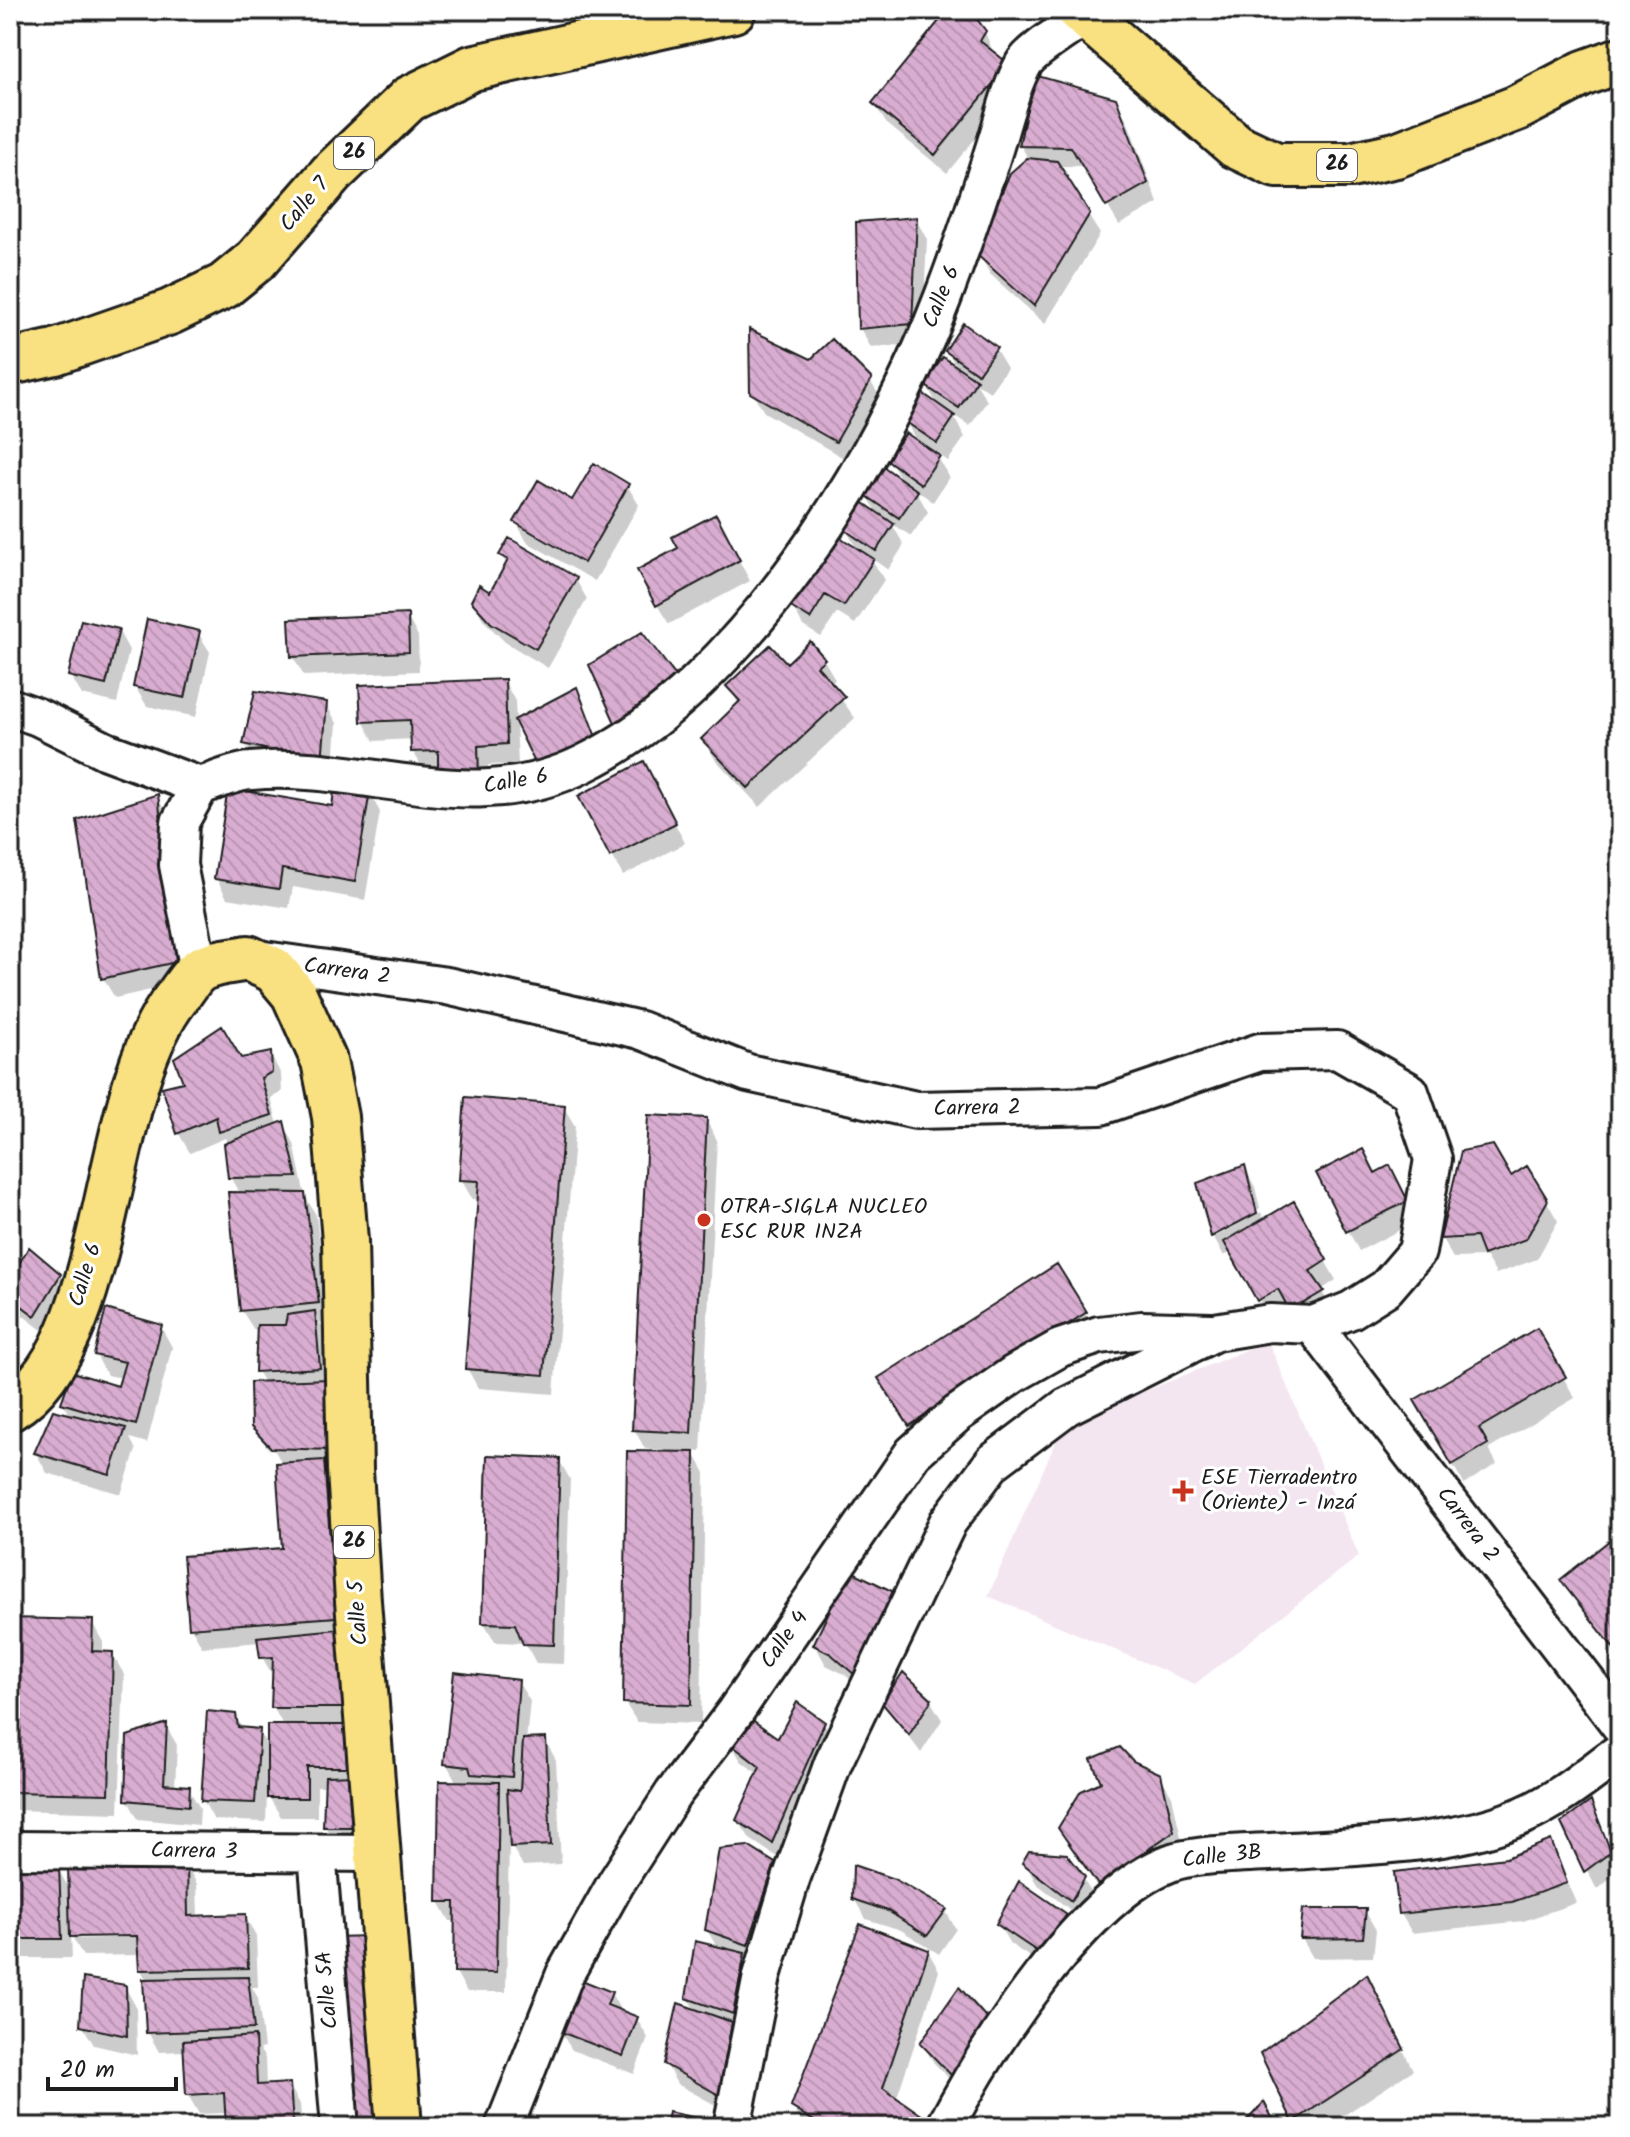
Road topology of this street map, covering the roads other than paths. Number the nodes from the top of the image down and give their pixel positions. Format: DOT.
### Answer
graph roads {
  1 [pos="733,10"];
  2 [pos="1082,13"];
  3 [pos="1620,60"];
  4 [pos="10,362"];
  5 [pos="10,707"];
  6 [pos="200,786"];
  7 [pos="261,964"];
  8 [pos="199,970"];
  9 [pos="1270,1323"];
  10 [pos="1313,1325"];
  11 [pos="1215,1332"];
  12 [pos="10,1408"];
  13 [pos="1620,1725"];
  14 [pos="1620,1752"];
  15 [pos="10,1850"];
  16 [pos="317,1853"];
  17 [pos="378,1853"];
  18 [pos="340,2127"];
  19 [pos="399,2127"];
  20 [pos="504,2127"];
  21 [pos="732,2127"];
  22 [pos="945,2127"];
  1 -- 4 [label="main road, Calle 7 / 26"];
  2 -- 3 [label="main road, 26"];
  2 -- 6 [label="street, Calle 6"];
  5 -- 6 [label="street"];
  6 -- 8 [label="street"];
  7 -- 8 [label="main road"];
  7 -- 10 [label="street, Carrera 2"];
  7 -- 17 [label="main road, Calle 5 / 26"];
  8 -- 12 [label="main road, Calle 6"];
  9 -- 10 [label="street, Carrera 2"];
  9 -- 11 [label="street, Calle 4"];
  10 -- 13 [label="street, Carrera 2"];
  11 -- 20 [label="street, Calle 4"];
  11 -- 21 [label="street, Calle 4"];
  14 -- 22 [label="street, Calle 3B"];
  15 -- 16 [label="street, Carrera 3"];
  16 -- 17 [label="street, Carrera 3"];
  16 -- 18 [label="street, Calle 5A"];
  17 -- 19 [label="main road, Calle 5 / 26"];
}
